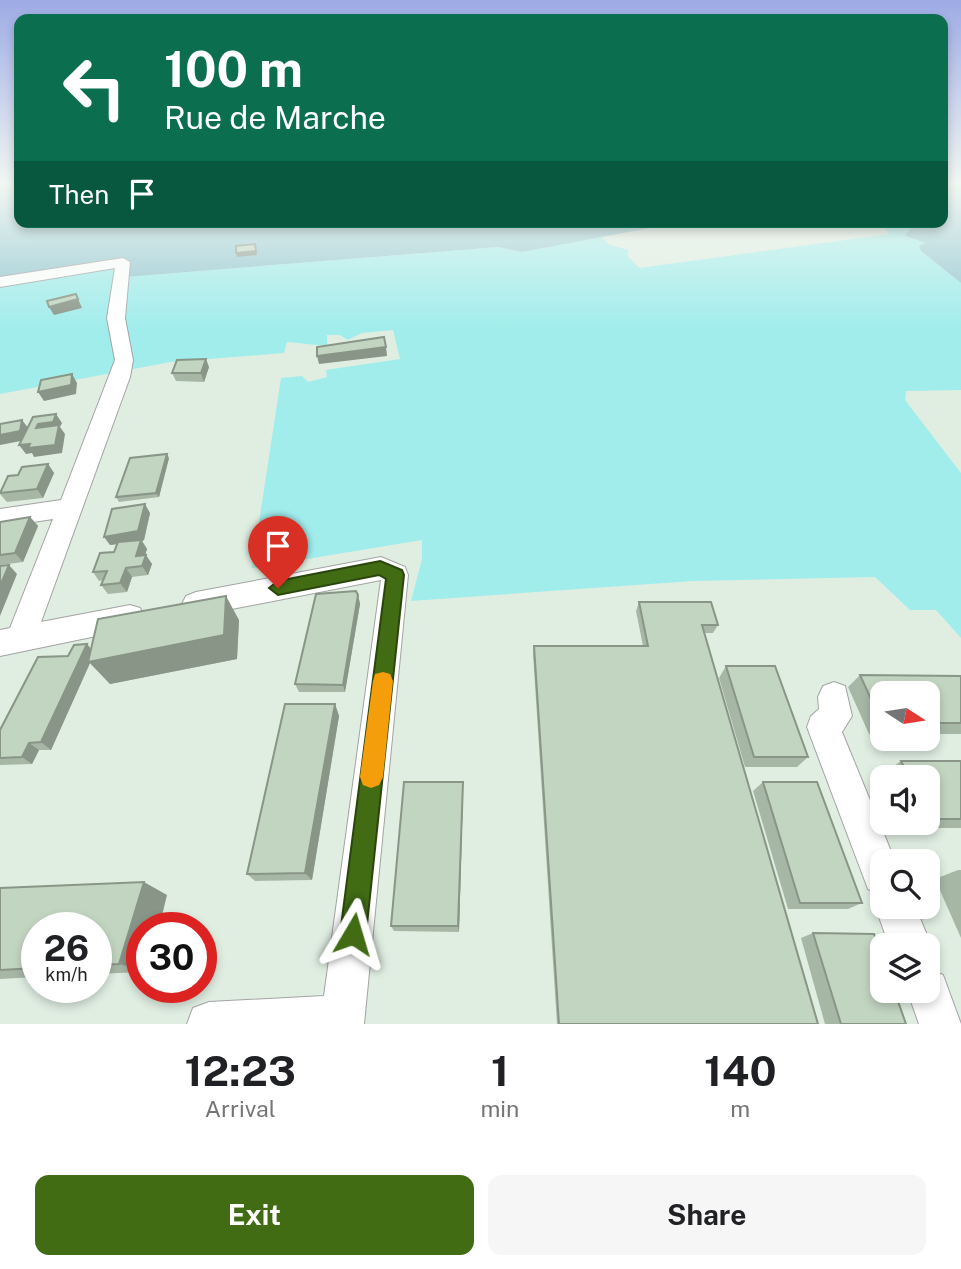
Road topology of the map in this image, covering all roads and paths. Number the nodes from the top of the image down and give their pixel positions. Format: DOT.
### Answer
graph roads {
  1 [pos="0,282"];
  2 [pos="70,508"];
  3 [pos="0,518"];
  4 [pos="10,641"];
  5 [pos="834,697"];
  6 [pos="872,849"];
  7 [pos="933,1003"];
  8 [pos="343,1021"];
  9 [pos="209,1024"];
  10 [pos="941,1024"];
  1 -- 2 [label="street"];
  2 -- 3 [label="street"];
  2 -- 4 [label="street"];
  4 -- 8 [label="street"];
  5 -- 6 [label="street"];
  7 -- 10 [label="street"];
  8 -- 9 [label="street"];
}
